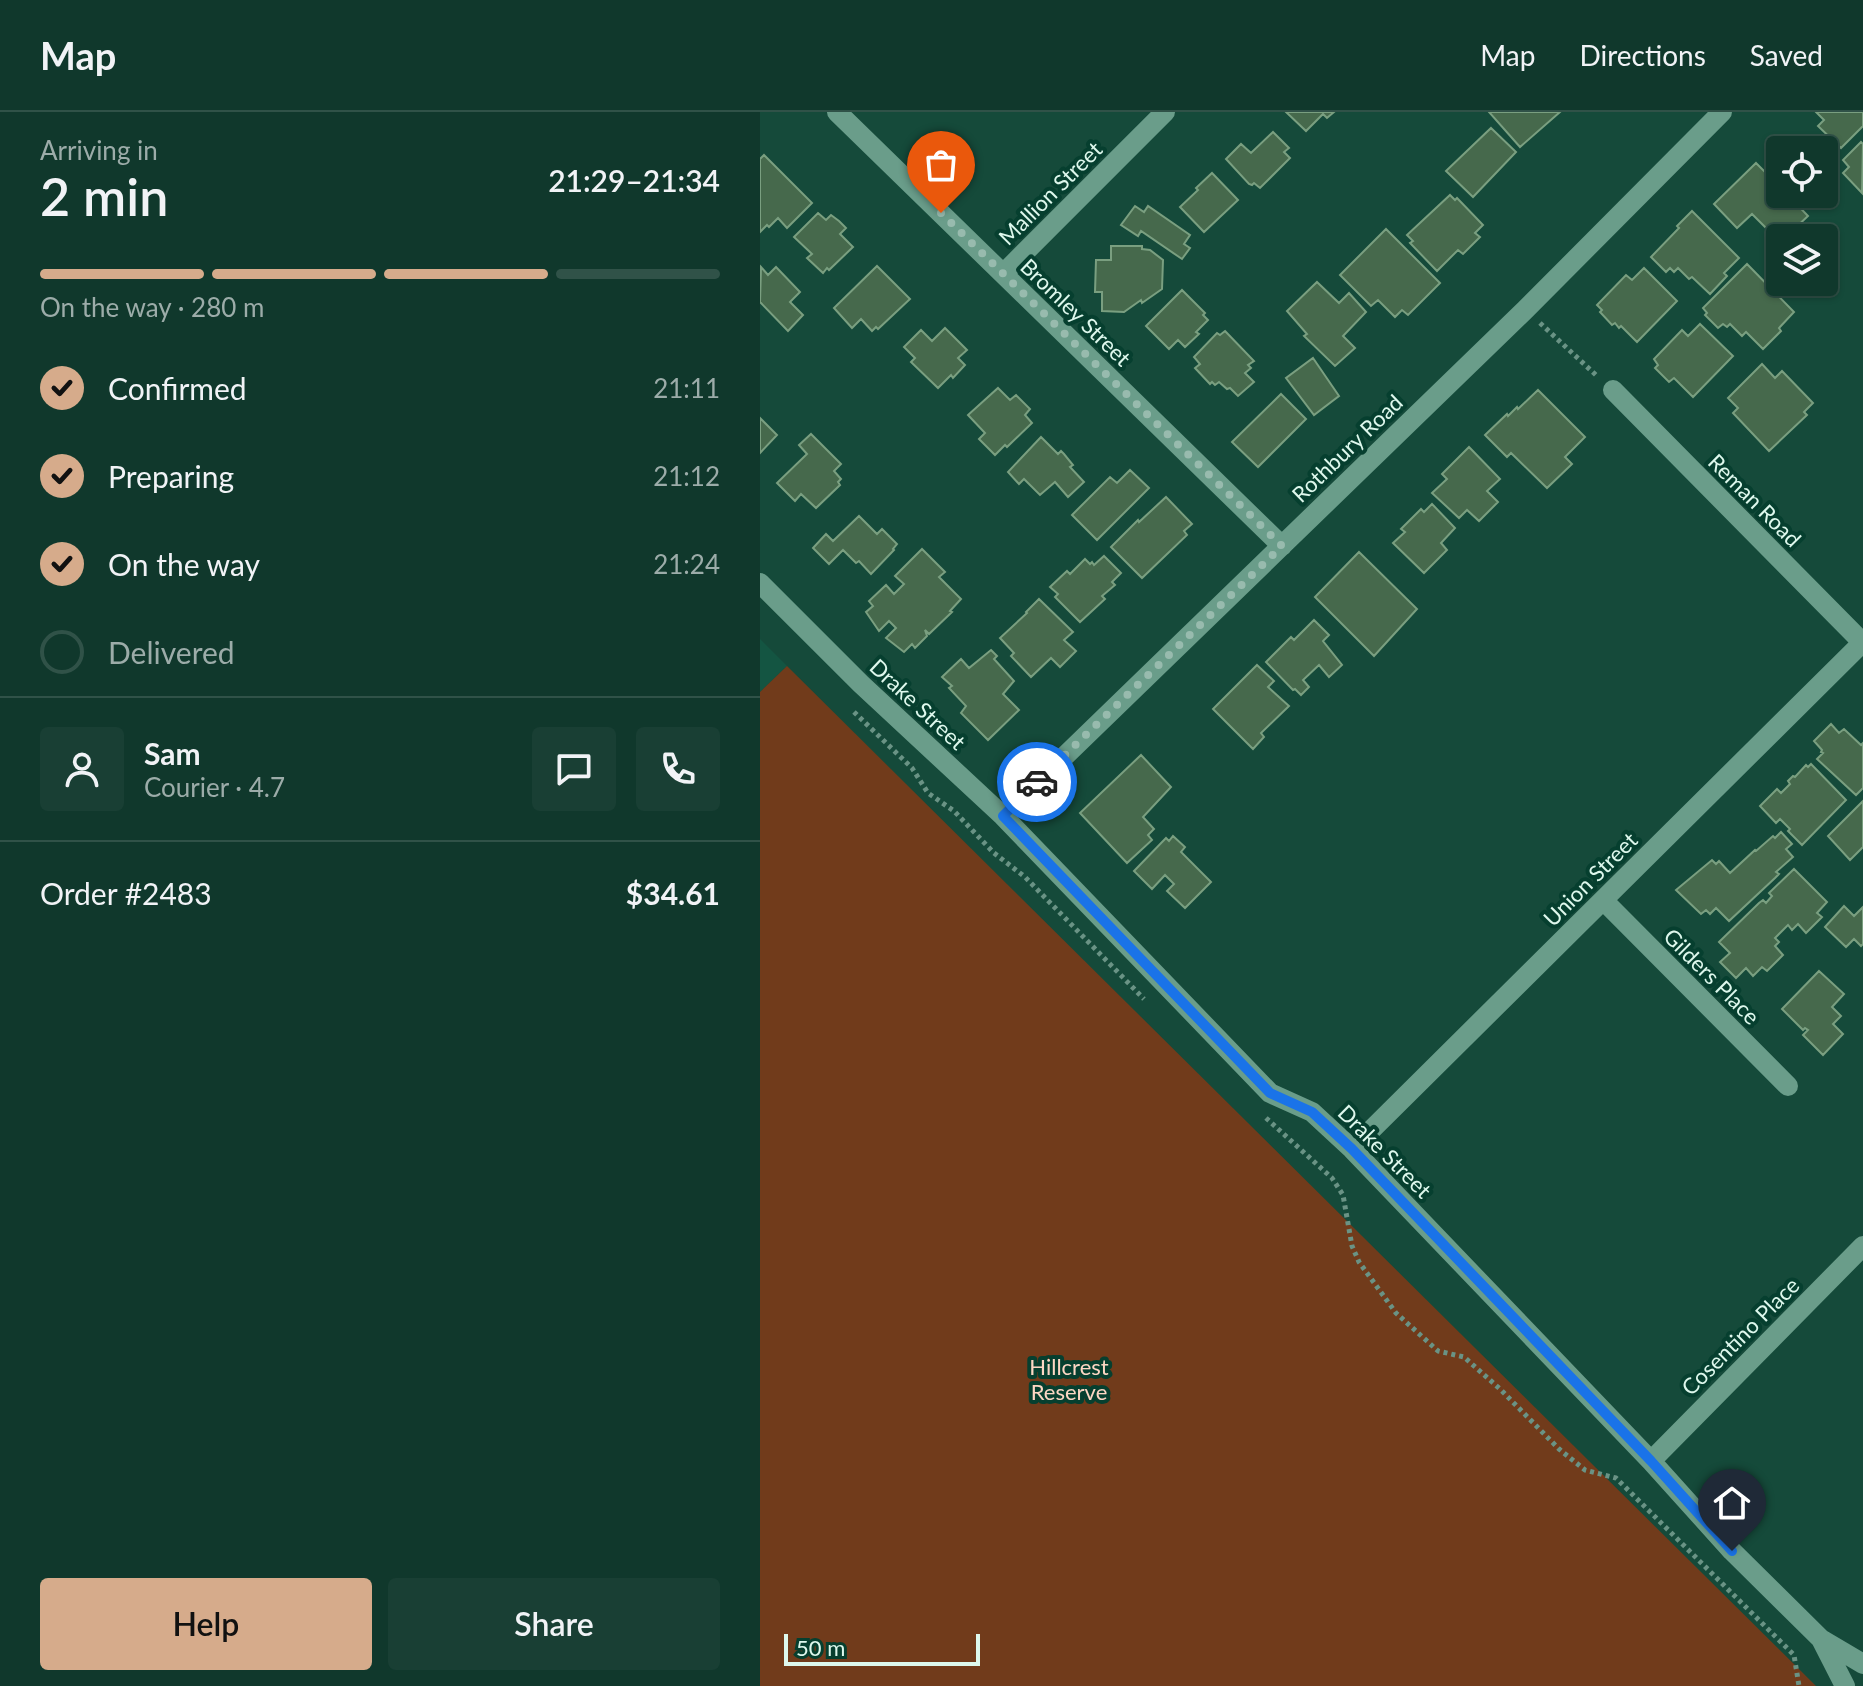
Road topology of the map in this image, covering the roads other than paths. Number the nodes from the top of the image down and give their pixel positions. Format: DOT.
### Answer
graph roads {
  1 [pos="837,112"];
  2 [pos="1165,112"];
  3 [pos="1722,112"];
  4 [pos="1003,274"];
  5 [pos="1613,390"];
  6 [pos="1282,546"];
  7 [pos="760,583"];
  8 [pos="1862,643"];
  9 [pos="1003,816"];
  10 [pos="1603,900"];
  11 [pos="1788,1086"];
  12 [pos="1352,1149"];
  13 [pos="1863,1246"];
  14 [pos="1651,1461"];
  15 [pos="1821,1639"];
  16 [pos="1863,1664"];
  17 [pos="1845,1686"];
  1 -- 4 [label="street, Bromley Street"];
  2 -- 4 [label="street, Mallion Street"];
  3 -- 6 [label="street, Rothbury Road"];
  4 -- 6 [label="street, Bromley Street"];
  5 -- 8 [label="street, Reman Road"];
  6 -- 9 [label="street, Rothbury Road"];
  7 -- 9 [label="street, Drake Street"];
  8 -- 10 [label="street, Union Street"];
  9 -- 12 [label="street, Drake Street"];
  10 -- 11 [label="street, Gilders Place"];
  10 -- 12 [label="street, Union Street"];
  12 -- 14 [label="street, Drake Street"];
  13 -- 14 [label="street, Cosentino Place"];
  14 -- 15 [label="street, Drake Street"];
  15 -- 16 [label="street, Drake Street"];
  15 -- 17 [label="street, Drake Street"];
}
